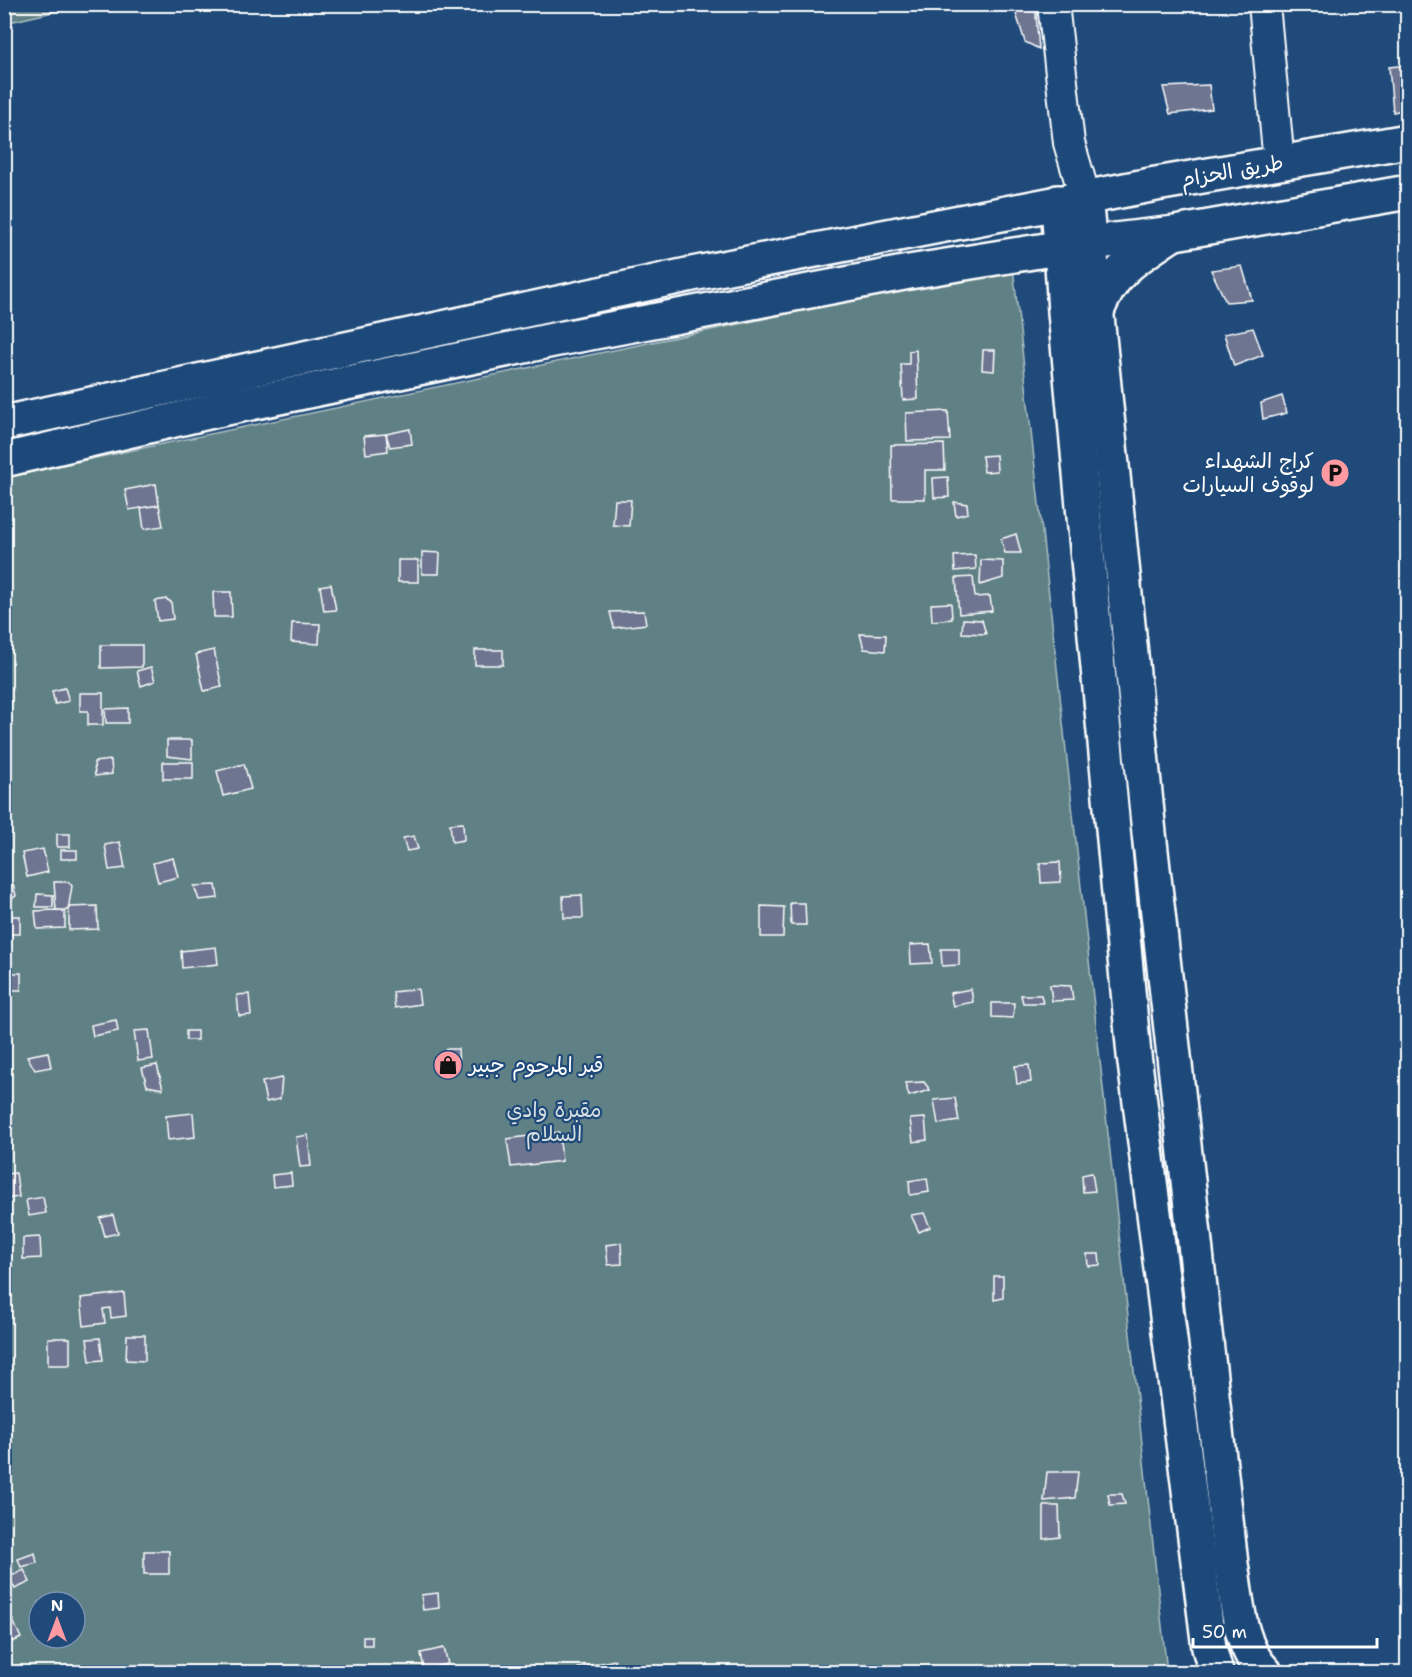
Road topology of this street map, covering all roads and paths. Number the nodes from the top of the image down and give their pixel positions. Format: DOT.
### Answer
graph roads {
  1 [pos="1053,4"];
  2 [pos="1264,4"];
  3 [pos="1407,141"];
  4 [pos="1278,163"];
  5 [pos="1407,192"];
  6 [pos="1071,200"];
  7 [pos="1174,232"];
  8 [pos="1075,246"];
  9 [pos="1096,313"];
  10 [pos="4,423"];
  11 [pos="4,459"];
  12 [pos="1168,999"];
  13 [pos="1128,1002"];
  14 [pos="1173,1052"];
  15 [pos="1134,1055"];
  16 [pos="1216,1672"];
  17 [pos="1262,1672"];
  1 -- 6 [label="street"];
  2 -- 4 [label="street"];
  3 -- 4 [label="street, طريق الحزام"];
  4 -- 6 [label="street, طريق الحزام"];
  5 -- 7 [label="street"];
  6 -- 8 [label="street"];
  6 -- 10 [label="street, طريق الحزام"];
  7 -- 8 [label="street"];
  7 -- 9 [label="street"];
  8 -- 9 [label="street"];
  8 -- 11 [label="street"];
  8 -- 13 [label="street"];
  9 -- 12 [label="street"];
  12 -- 13 [label="street"];
  12 -- 14 [label="street"];
  13 -- 15 [label="street"];
  14 -- 15 [label="street"];
  14 -- 17 [label="street"];
  15 -- 16 [label="street"];
}
